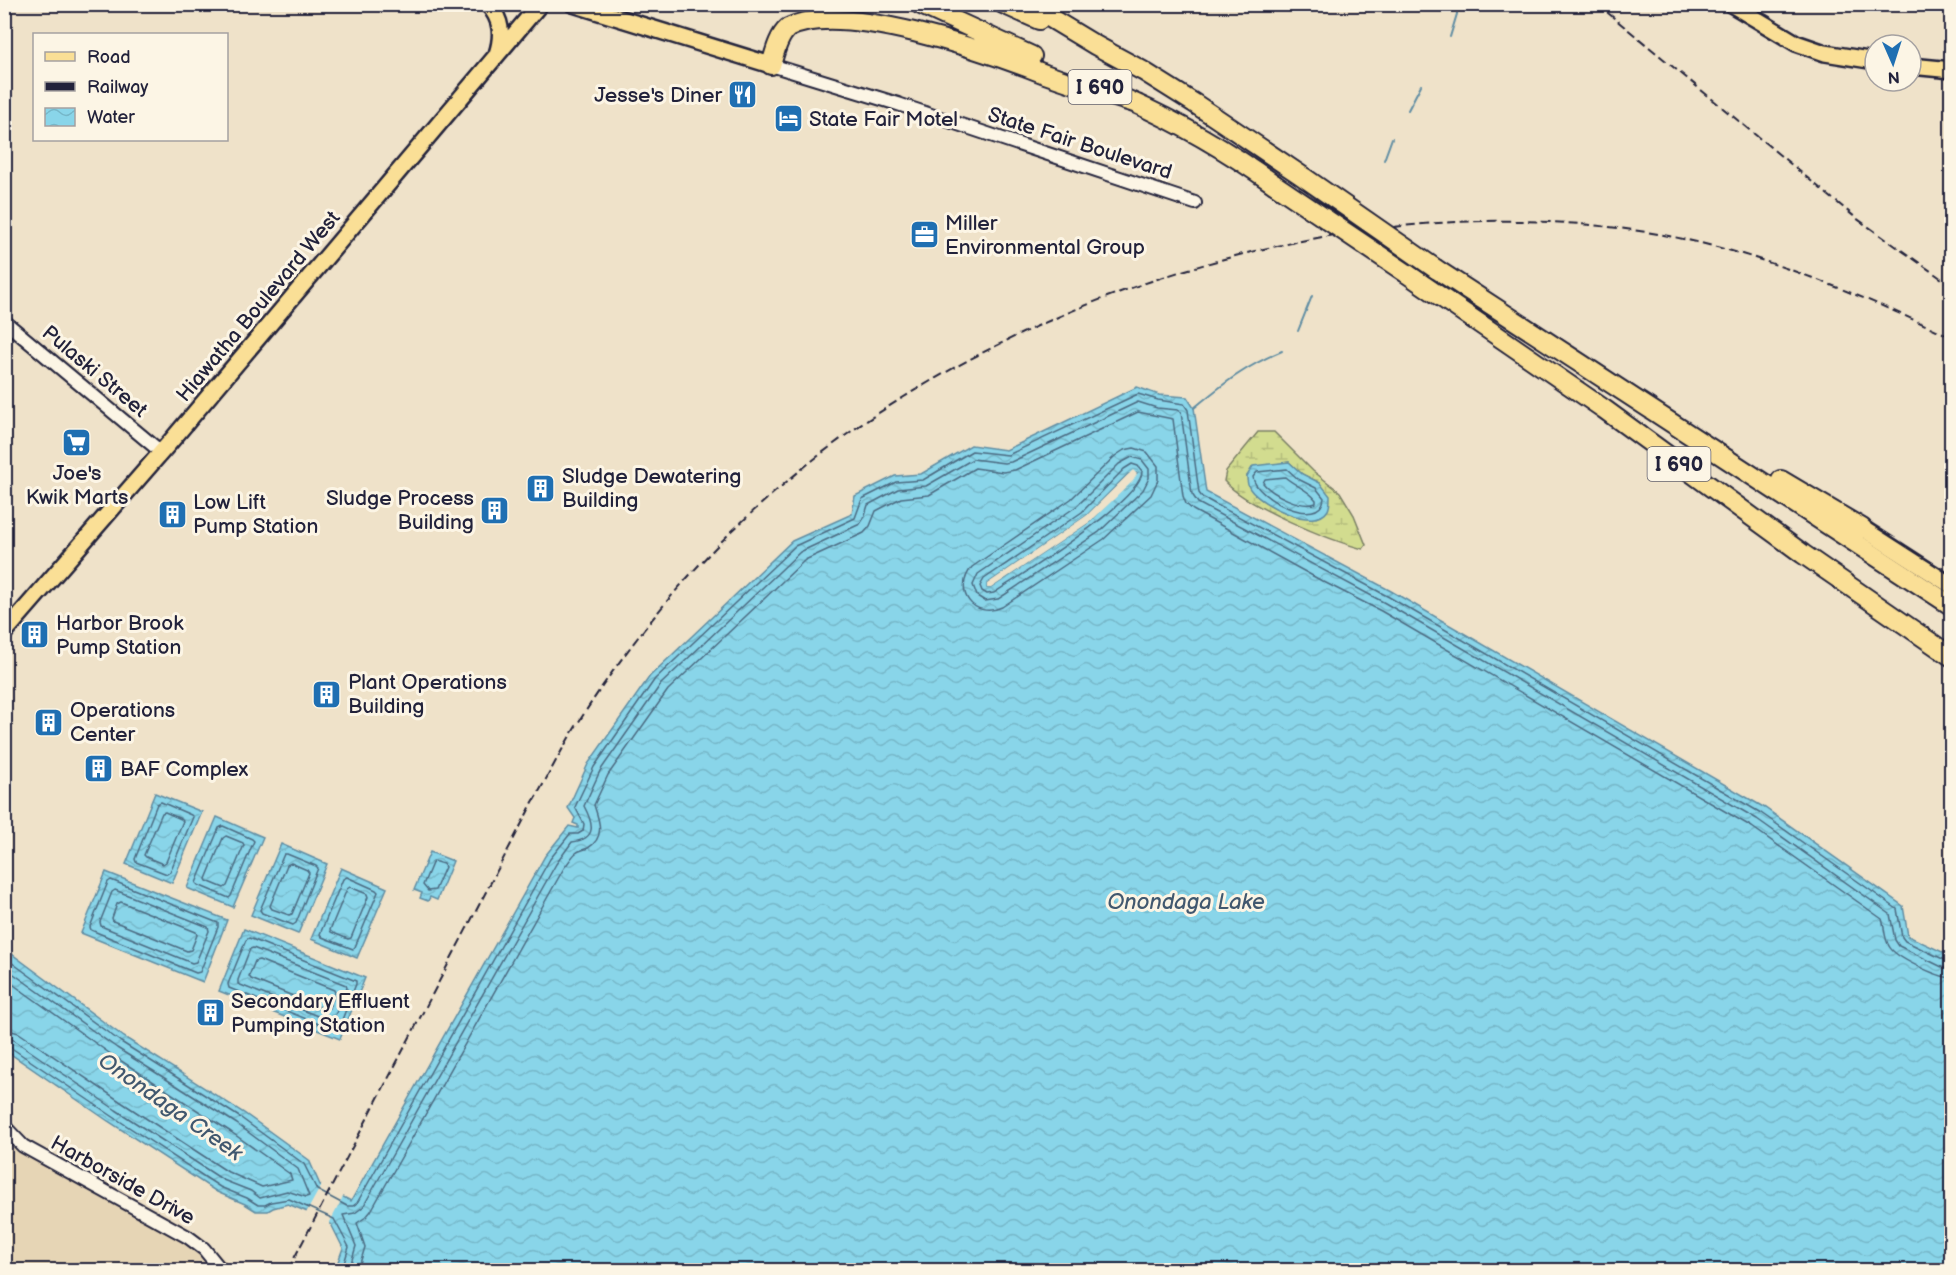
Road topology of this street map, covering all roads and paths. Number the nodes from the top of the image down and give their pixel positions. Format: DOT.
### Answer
graph roads {
  1 [pos="488,4"];
  2 [pos="540,4"];
  3 [pos="573,4"];
  4 [pos="919,4"];
  5 [pos="1003,4"];
  6 [pos="1027,4"];
  7 [pos="1731,4"];
  8 [pos="1095,45"];
  9 [pos="496,58"];
  10 [pos="1863,59"];
  11 [pos="771,65"];
  12 [pos="1923,67"];
  13 [pos="1952,70"];
  14 [pos="1137,104"];
  15 [pos="1195,203"];
  16 [pos="4,321"];
  17 [pos="1680,429"];
  18 [pos="161,452"];
  19 [pos="1862,528"];
  20 [pos="1952,586"];
  21 [pos="1952,606"];
  22 [pos="4,633"];
  23 [pos="1952,657"];
  24 [pos="4,1126"];
  25 [pos="221,1270"];
  1 -- 9 [label="main road"];
  2 -- 9 [label="main road, Hiawatha Boulevard West"];
  3 -- 11 [label="main road, State Fair Boulevard"];
  4 -- 14 [label="highway, I 690"];
  5 -- 8 [label="highway, I 690"];
  6 -- 8 [label="highway"];
  7 -- 10 [label="main road"];
  8 -- 17 [label="highway, I 690, bridge"];
  9 -- 18 [label="main road, Hiawatha Boulevard West"];
  11 -- 14 [label="highway"];
  11 -- 15 [label="street, State Fair Boulevard"];
  12 -- 13 [label="main road"];
  14 -- 23 [label="highway, I 690, bridge"];
  16 -- 18 [label="street, Pulaski Street"];
  17 -- 19 [label="highway"];
  17 -- 21 [label="highway, I 690"];
  18 -- 22 [label="main road, Hiawatha Boulevard West"];
  19 -- 20 [label="main road"];
  24 -- 25 [label="street, Harborside Drive"];
}
